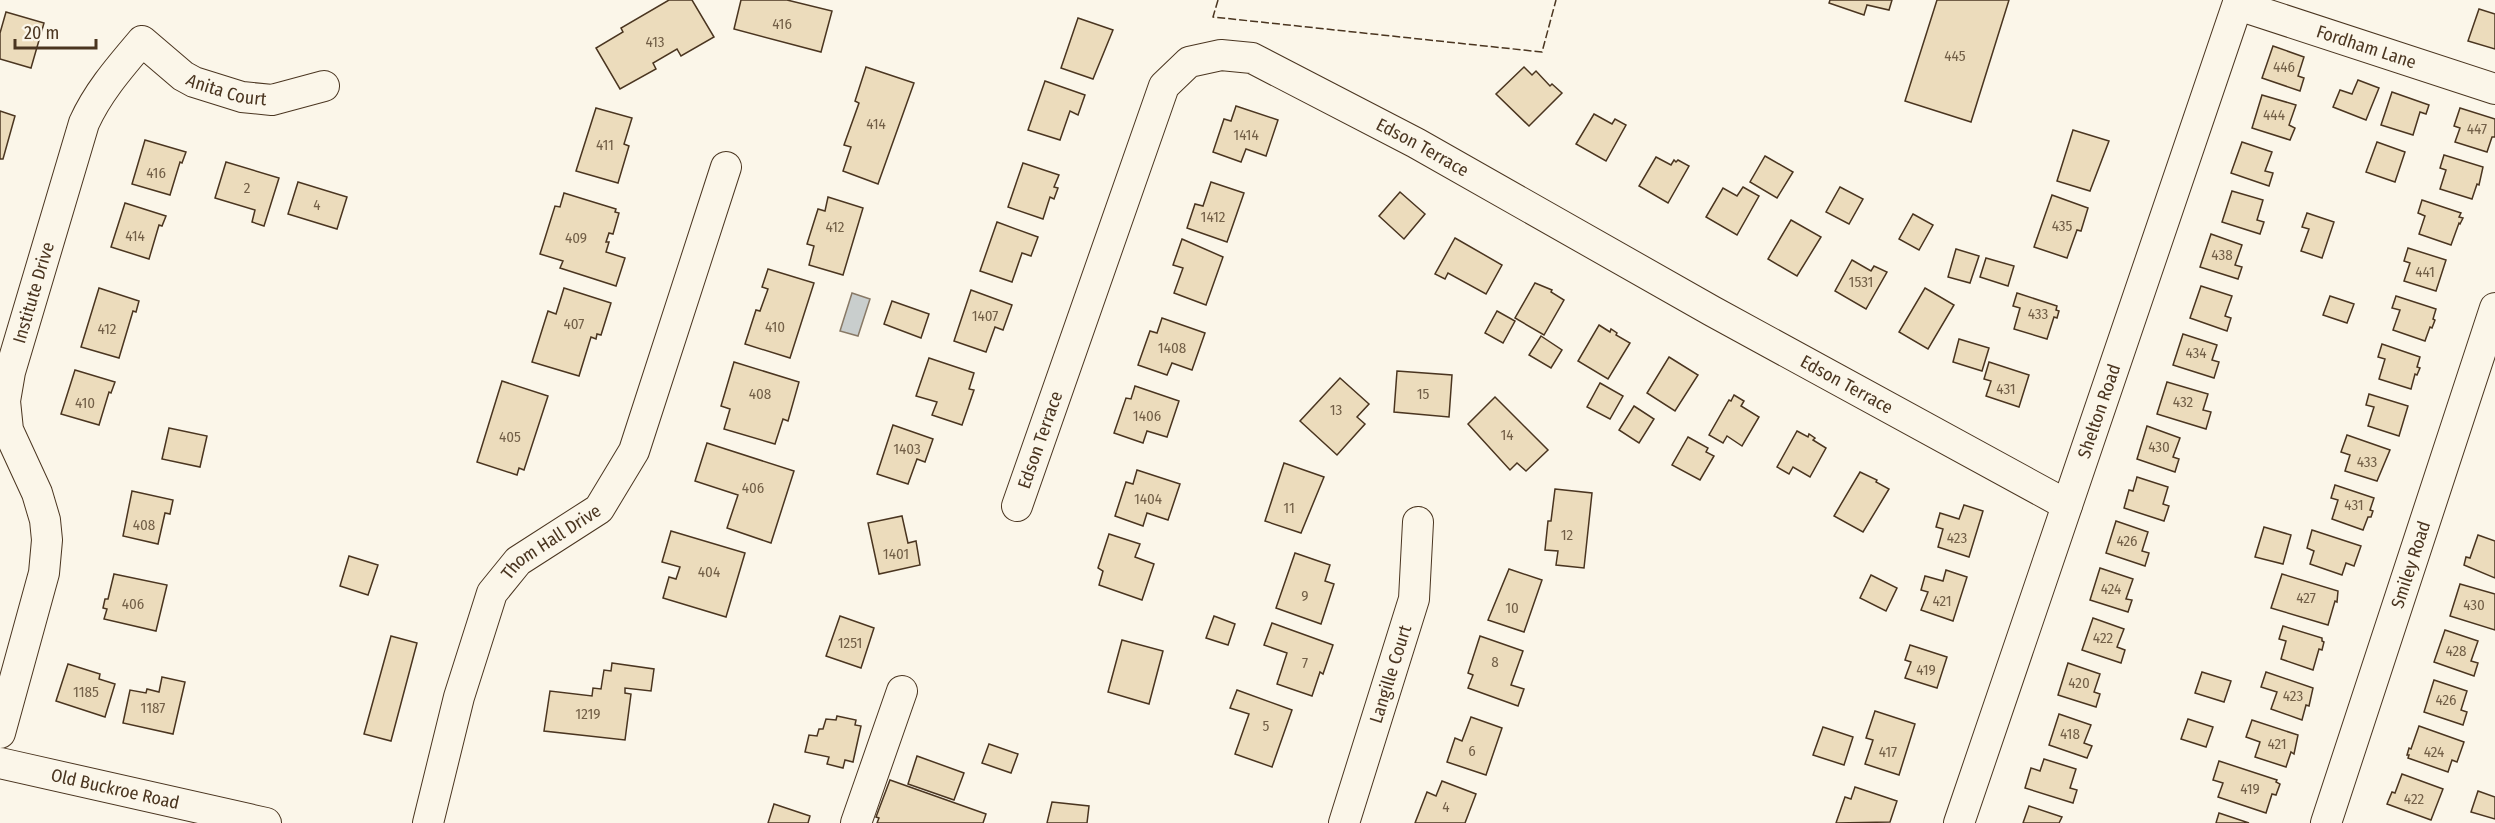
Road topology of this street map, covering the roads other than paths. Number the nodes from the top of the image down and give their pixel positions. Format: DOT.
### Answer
graph roads {
  1 [pos="2238,3"];
  2 [pos="142,41"];
  3 [pos="324,86"];
  4 [pos="2495,89"];
  5 [pos="726,166"];
  6 [pos="2495,308"];
  7 [pos="2067,505"];
  8 [pos="1017,506"];
  9 [pos="1418,522"];
  10 [pos="902,691"];
  11 [pos="0,733"];
  12 [pos="0,763"];
  13 [pos="266,823"];
  14 [pos="428,823"];
  15 [pos="856,823"];
  16 [pos="1344,823"];
  17 [pos="1959,823"];
  18 [pos="2326,823"];
  1 -- 4 [label="street, Fordham Lane"];
  1 -- 7 [label="street, Shelton Road"];
  2 -- 3 [label="street, Anita Court"];
  2 -- 11 [label="street, Institute Drive"];
  5 -- 14 [label="street, Thom Hall Drive"];
  6 -- 18 [label="street, Smiley Road"];
  7 -- 8 [label="street, Edson Terrace"];
  7 -- 17 [label="street, Shelton Road"];
  9 -- 16 [label="street, Langille Court"];
  10 -- 15 [label="street"];
  12 -- 13 [label="street, Old Buckroe Road"];
}
